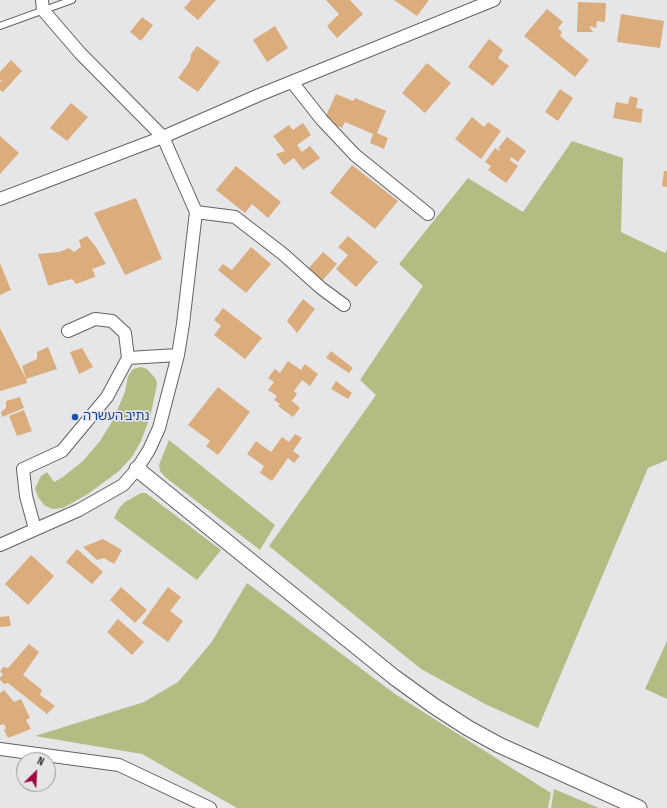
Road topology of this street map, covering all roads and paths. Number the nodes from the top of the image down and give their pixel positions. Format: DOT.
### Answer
graph roads {
  1 [pos="72,0"];
  2 [pos="494,0"];
  3 [pos="43,5"];
  4 [pos="0,26"];
  5 [pos="292,82"];
  6 [pos="163,137"];
  7 [pos="0,199"];
  8 [pos="196,212"];
  9 [pos="428,214"];
  10 [pos="344,305"];
  11 [pos="68,331"];
  12 [pos="178,355"];
  13 [pos="128,358"];
  14 [pos="137,469"];
  15 [pos="35,529"];
  16 [pos="0,545"];
  17 [pos="0,750"];
  18 [pos="210,808"];
  19 [pos="639,808"];
  1 -- 3 [label="lane"];
  2 -- 5 [label="street"];
  3 -- 4 [label="lane"];
  3 -- 6 [label="street"];
  5 -- 6 [label="street"];
  5 -- 9 [label="street"];
  6 -- 7 [label="street"];
  6 -- 8 [label="street"];
  8 -- 10 [label="street"];
  8 -- 12 [label="street"];
  11 -- 13 [label="street"];
  12 -- 13 [label="street"];
  12 -- 14 [label="street"];
  13 -- 15 [label="street"];
  14 -- 15 [label="street"];
  14 -- 19 [label="street"];
  15 -- 16 [label="street"];
  17 -- 18 [label="street"];
}
